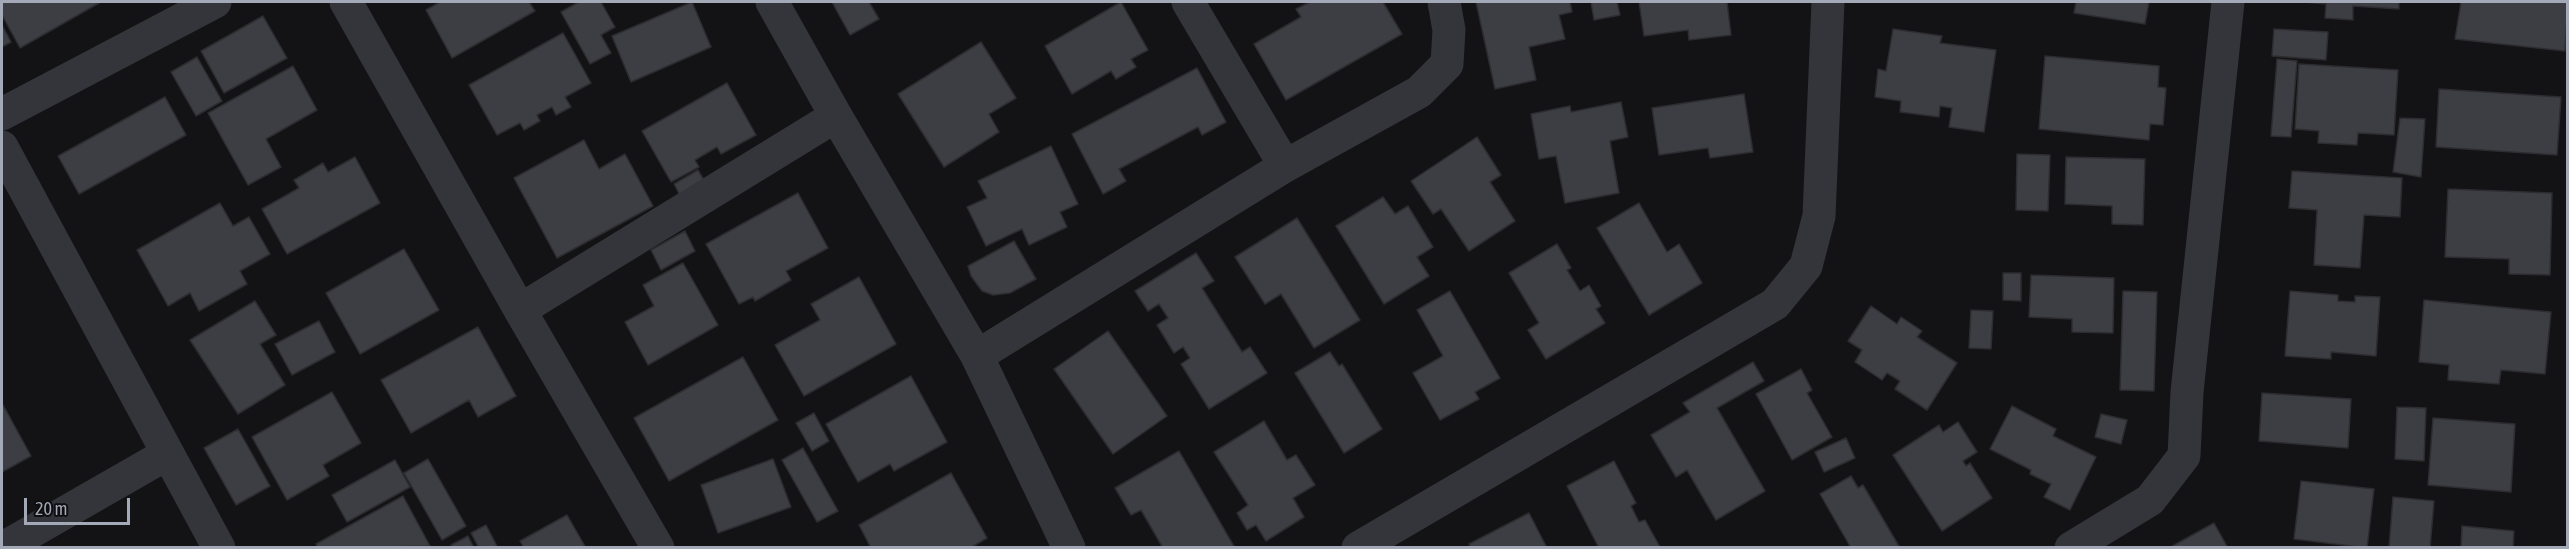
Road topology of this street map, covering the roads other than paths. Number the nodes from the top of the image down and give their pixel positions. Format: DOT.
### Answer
graph roads {
  1 [pos="215,2"];
  2 [pos="346,2"];
  3 [pos="772,2"];
  4 [pos="1188,2"];
  5 [pos="1444,2"];
  6 [pos="1828,2"];
  7 [pos="2228,2"];
  8 [pos="2,114"];
  9 [pos="836,117"];
  10 [pos="2,147"];
  11 [pos="1285,166"];
  12 [pos="520,310"];
  13 [pos="977,356"];
  14 [pos="168,454"];
  15 [pos="3,548"];
  16 [pos="219,548"];
  17 [pos="658,548"];
  18 [pos="1069,548"];
  19 [pos="1358,548"];
  20 [pos="2071,548"];
  1 -- 8 [label="street"];
  2 -- 12 [label="street"];
  3 -- 9 [label="street"];
  4 -- 11 [label="street"];
  5 -- 11 [label="street"];
  6 -- 19 [label="street"];
  7 -- 20 [label="street"];
  9 -- 12 [label="street"];
  9 -- 13 [label="street"];
  10 -- 14 [label="street"];
  11 -- 13 [label="street"];
  12 -- 17 [label="street"];
  13 -- 18 [label="street"];
  14 -- 15 [label="street"];
  14 -- 16 [label="street"];
}
